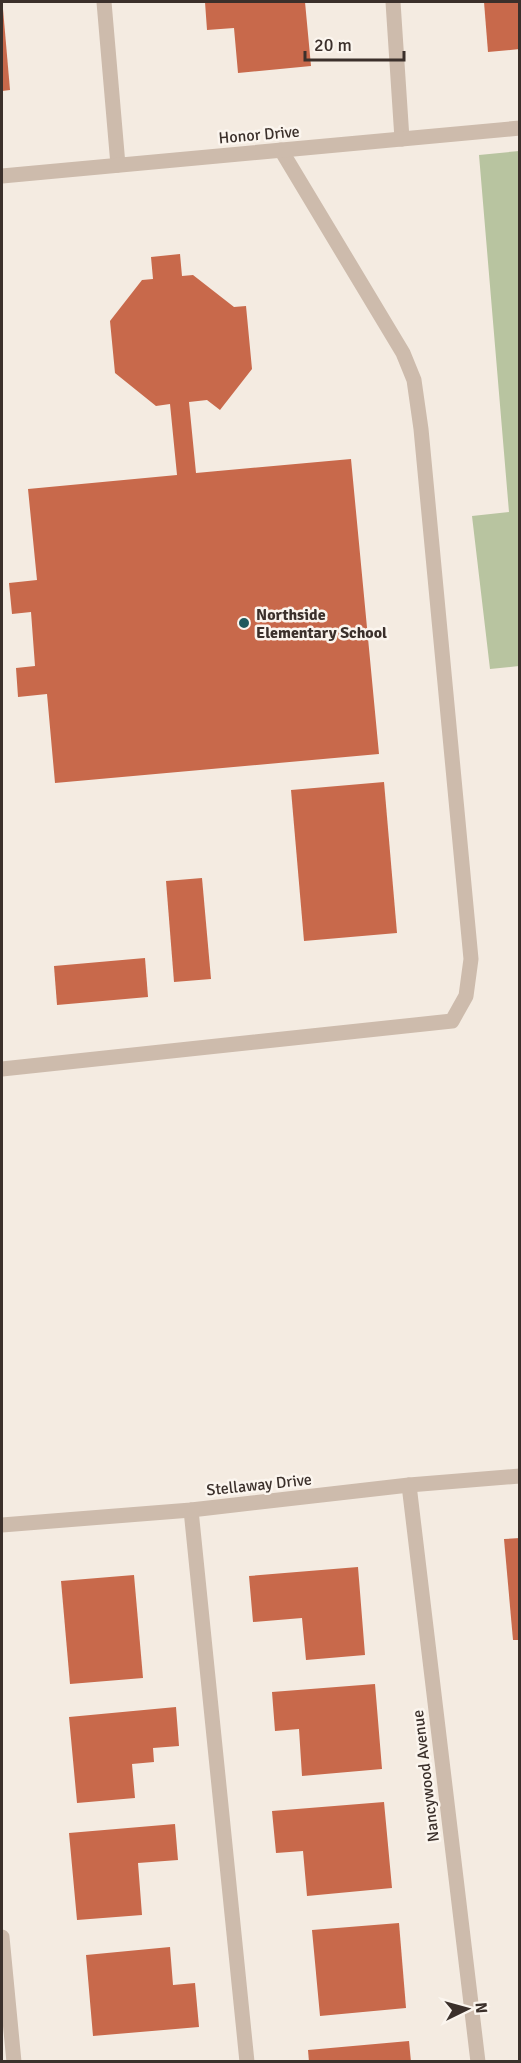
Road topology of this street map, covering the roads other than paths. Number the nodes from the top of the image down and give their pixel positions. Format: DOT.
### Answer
graph roads {
  1 [pos="104,2"];
  2 [pos="393,2"];
  3 [pos="519,128"];
  4 [pos="402,139"];
  5 [pos="281,150"];
  6 [pos="118,165"];
  7 [pos="2,176"];
  8 [pos="2,1069"];
  9 [pos="519,1476"];
  10 [pos="409,1485"];
  11 [pos="191,1510"];
  12 [pos="2,1525"];
  13 [pos="2,1937"];
  14 [pos="14,2061"];
  15 [pos="247,2061"];
  16 [pos="478,2061"];
  1 -- 6 [label="street"];
  2 -- 4 [label="street"];
  3 -- 4 [label="street, Honor Drive"];
  4 -- 5 [label="street, Honor Drive"];
  5 -- 6 [label="street, Honor Drive"];
  5 -- 8 [label="street"];
  6 -- 7 [label="street, Honor Drive"];
  9 -- 10 [label="street, Stellaway Drive"];
  10 -- 11 [label="street, Stellaway Drive"];
  10 -- 16 [label="street, Nancywood Avenue"];
  11 -- 12 [label="street, Stellaway Drive"];
  11 -- 15 [label="street"];
  13 -- 14 [label="street"];
}
